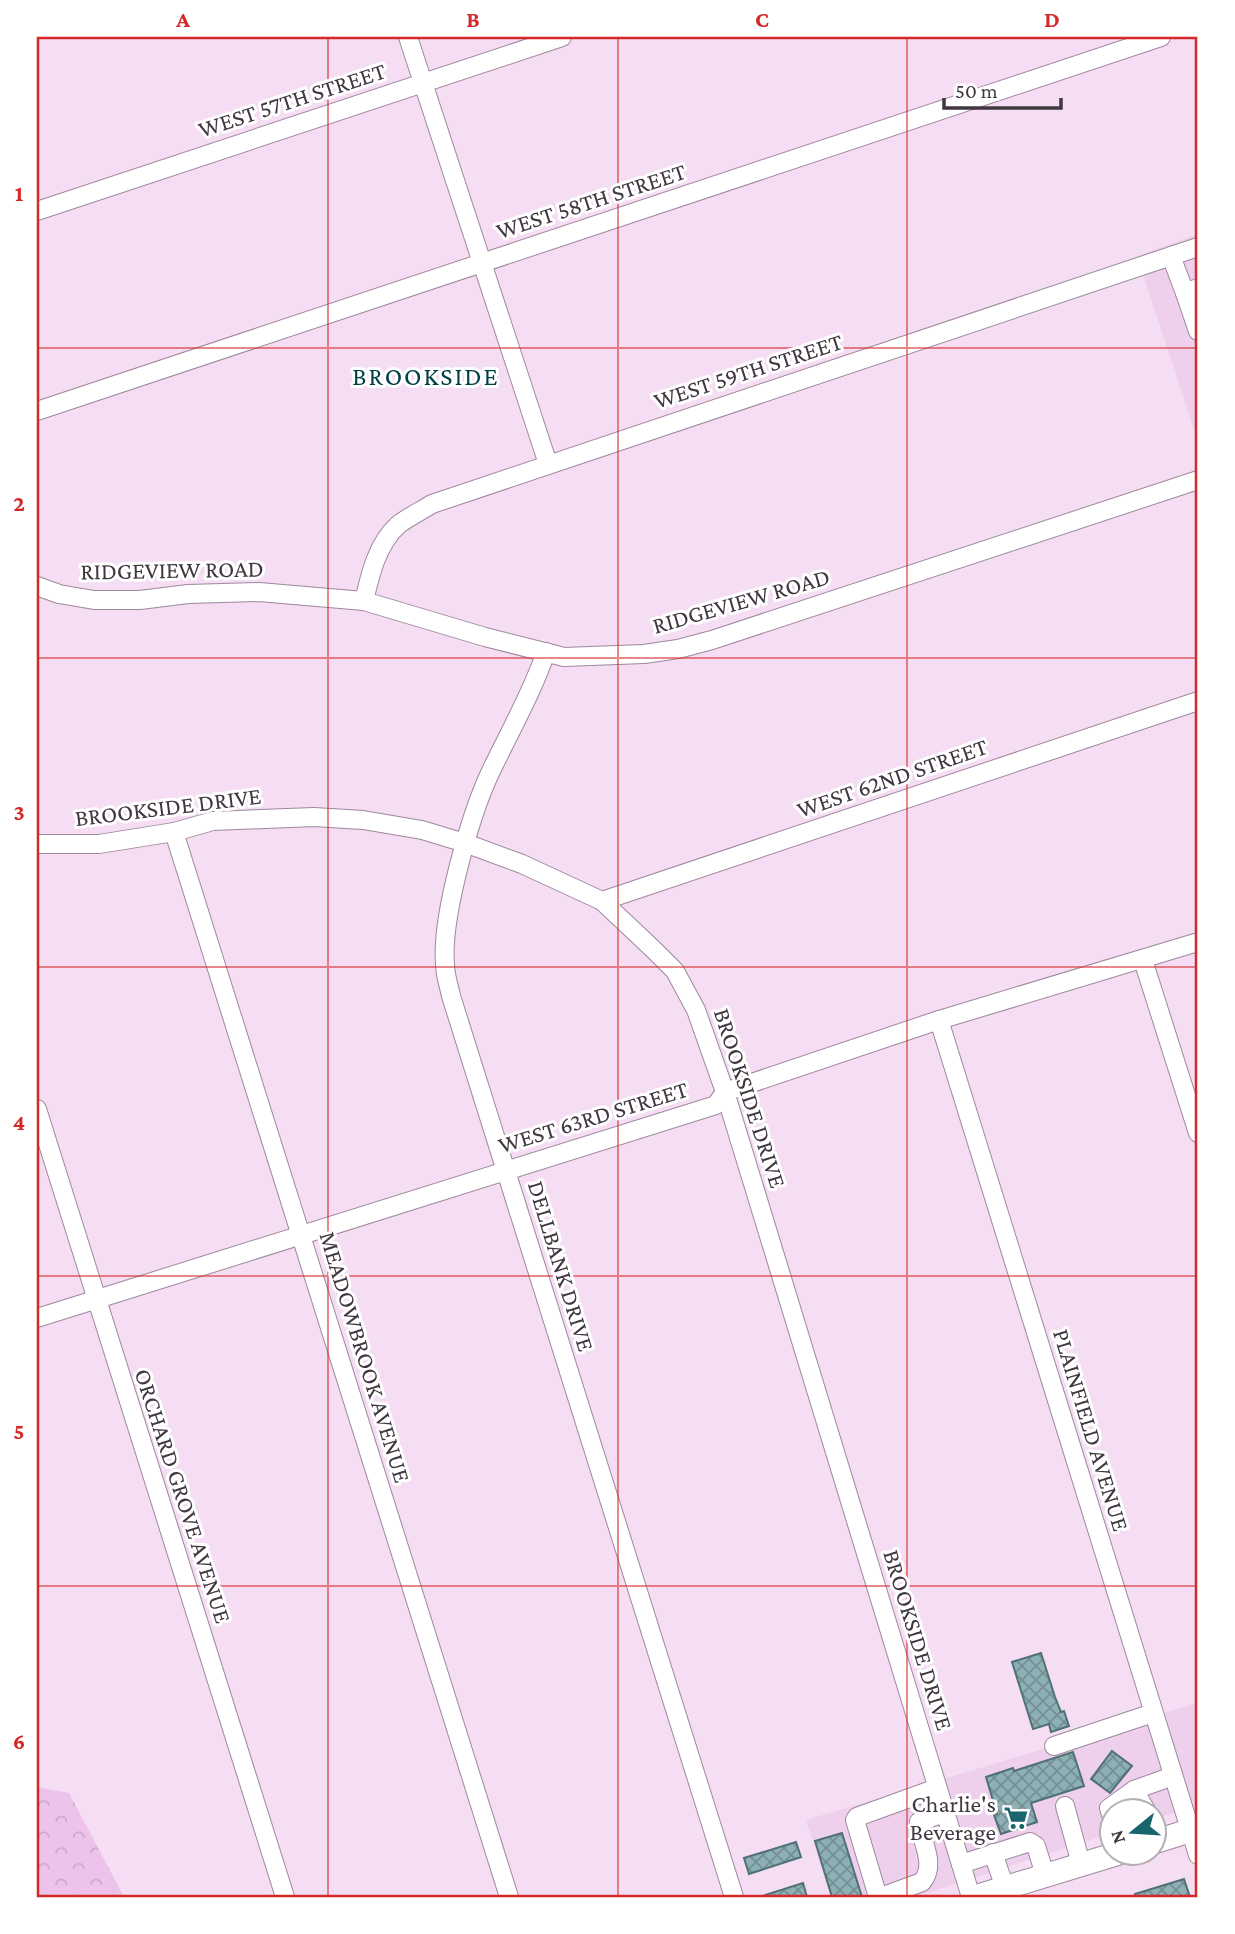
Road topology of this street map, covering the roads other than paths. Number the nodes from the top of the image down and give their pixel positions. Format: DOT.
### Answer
graph roads {
  1 [pos="408,37"];
  2 [pos="562,37"];
  3 [pos="1161,37"];
  4 [pos="423,83"];
  5 [pos="37,211"];
  6 [pos="1198,247"];
  7 [pos="1171,256"];
  8 [pos="483,263"];
  9 [pos="1192,291"];
  10 [pos="1198,331"];
  11 [pos="37,411"];
  12 [pos="548,464"];
  13 [pos="1198,480"];
  14 [pos="37,586"];
  15 [pos="364,601"];
  16 [pos="546,652"];
  17 [pos="1198,701"];
  18 [pos="174,832"];
  19 [pos="465,843"];
  20 [pos="37,844"];
  21 [pos="602,901"];
  22 [pos="1198,942"];
  23 [pos="1143,960"];
  24 [pos="939,1020"];
  25 [pos="725,1092"];
  26 [pos="37,1109"];
  27 [pos="1198,1133"];
  28 [pos="505,1169"];
  29 [pos="300,1234"];
  30 [pos="96,1301"];
  31 [pos="37,1318"];
  32 [pos="1153,1713"];
  33 [pos="1054,1746"];
  34 [pos="1173,1776"];
  35 [pos="937,1788"];
  36 [pos="1134,1790"];
  37 [pos="911,1797"];
  38 [pos="1123,1798"];
  39 [pos="1139,1798"];
  40 [pos="1065,1806"];
  41 [pos="946,1812"];
  42 [pos="919,1822"];
  43 [pos="1194,1829"];
  44 [pos="1168,1835"];
  45 [pos="993,1853"];
  46 [pos="1198,1855"];
  47 [pos="1098,1859"];
  48 [pos="961,1864"];
  49 [pos="1081,1864"];
  50 [pos="1045,1875"];
  51 [pos="1005,1888"];
  52 [pos="285,1897"];
  53 [pos="509,1897"];
  54 [pos="734,1897"];
  55 [pos="880,1897"];
  56 [pos="973,1897"];
  1 -- 4 [label="street"];
  2 -- 4 [label="street, WEST 57TH STREET"];
  3 -- 8 [label="street, WEST 58TH STREET"];
  4 -- 5 [label="street, WEST 57TH STREET"];
  4 -- 8 [label="street"];
  6 -- 7 [label="street, WEST 59TH STREET"];
  7 -- 9 [label="street"];
  7 -- 12 [label="street, WEST 59TH STREET"];
  8 -- 11 [label="street, WEST 58TH STREET"];
  8 -- 12 [label="street"];
  9 -- 10 [label="street"];
  12 -- 15 [label="street, WEST 59TH STREET"];
  13 -- 16 [label="street, RIDGEVIEW ROAD"];
  14 -- 15 [label="street, RIDGEVIEW ROAD"];
  15 -- 16 [label="street, RIDGEVIEW ROAD"];
  16 -- 19 [label="street, DELLBANK DRIVE"];
  17 -- 21 [label="street, WEST 62ND STREET"];
  18 -- 19 [label="street, BROOKSIDE DRIVE"];
  18 -- 20 [label="street, BROOKSIDE DRIVE"];
  18 -- 29 [label="street, MEADOWBROOK AVENUE"];
  19 -- 21 [label="street, BROOKSIDE DRIVE"];
  19 -- 28 [label="street, DELLBANK DRIVE"];
  21 -- 25 [label="street, BROOKSIDE DRIVE"];
  22 -- 23 [label="street, WEST 63RD STREET"];
  23 -- 24 [label="street, WEST 63RD STREET"];
  23 -- 27 [label="street"];
  24 -- 25 [label="street, WEST 63RD STREET"];
  24 -- 32 [label="street, PLAINFIELD AVENUE"];
  25 -- 28 [label="street, WEST 63RD STREET"];
  25 -- 35 [label="street, BROOKSIDE DRIVE"];
  26 -- 30 [label="street, ORCHARD GROVE AVENUE"];
  28 -- 29 [label="street, WEST 63RD STREET"];
  28 -- 54 [label="street, DELLBANK DRIVE"];
  29 -- 30 [label="street, WEST 63RD STREET"];
  29 -- 53 [label="street, MEADOWBROOK AVENUE"];
  30 -- 31 [label="street, WEST 63RD STREET"];
  30 -- 52 [label="street, ORCHARD GROVE AVENUE"];
  32 -- 33 [label="street"];
  32 -- 34 [label="street, PLAINFIELD AVENUE"];
  34 -- 36 [label="street"];
  34 -- 43 [label="street, PLAINFIELD AVENUE"];
  35 -- 37 [label="street"];
  35 -- 41 [label="street, BROOKSIDE DRIVE"];
  36 -- 38 [label="street"];
  36 -- 39 [label="street"];
  37 -- 42 [label="street"];
  37 -- 55 [label="street"];
  40 -- 49 [label="street"];
  41 -- 42 [label="street"];
  41 -- 48 [label="street, BROOKSIDE DRIVE"];
  42 -- 55 [label="street"];
  43 -- 44 [label="main road"];
  43 -- 46 [label="street, PLAINFIELD AVENUE"];
  45 -- 48 [label="street"];
  45 -- 50 [label="street"];
  45 -- 51 [label="street"];
  47 -- 49 [label="main road"];
  48 -- 56 [label="street, BROOKSIDE DRIVE"];
  49 -- 50 [label="main road"];
  50 -- 51 [label="main road"];
  51 -- 56 [label="main road"];
}
